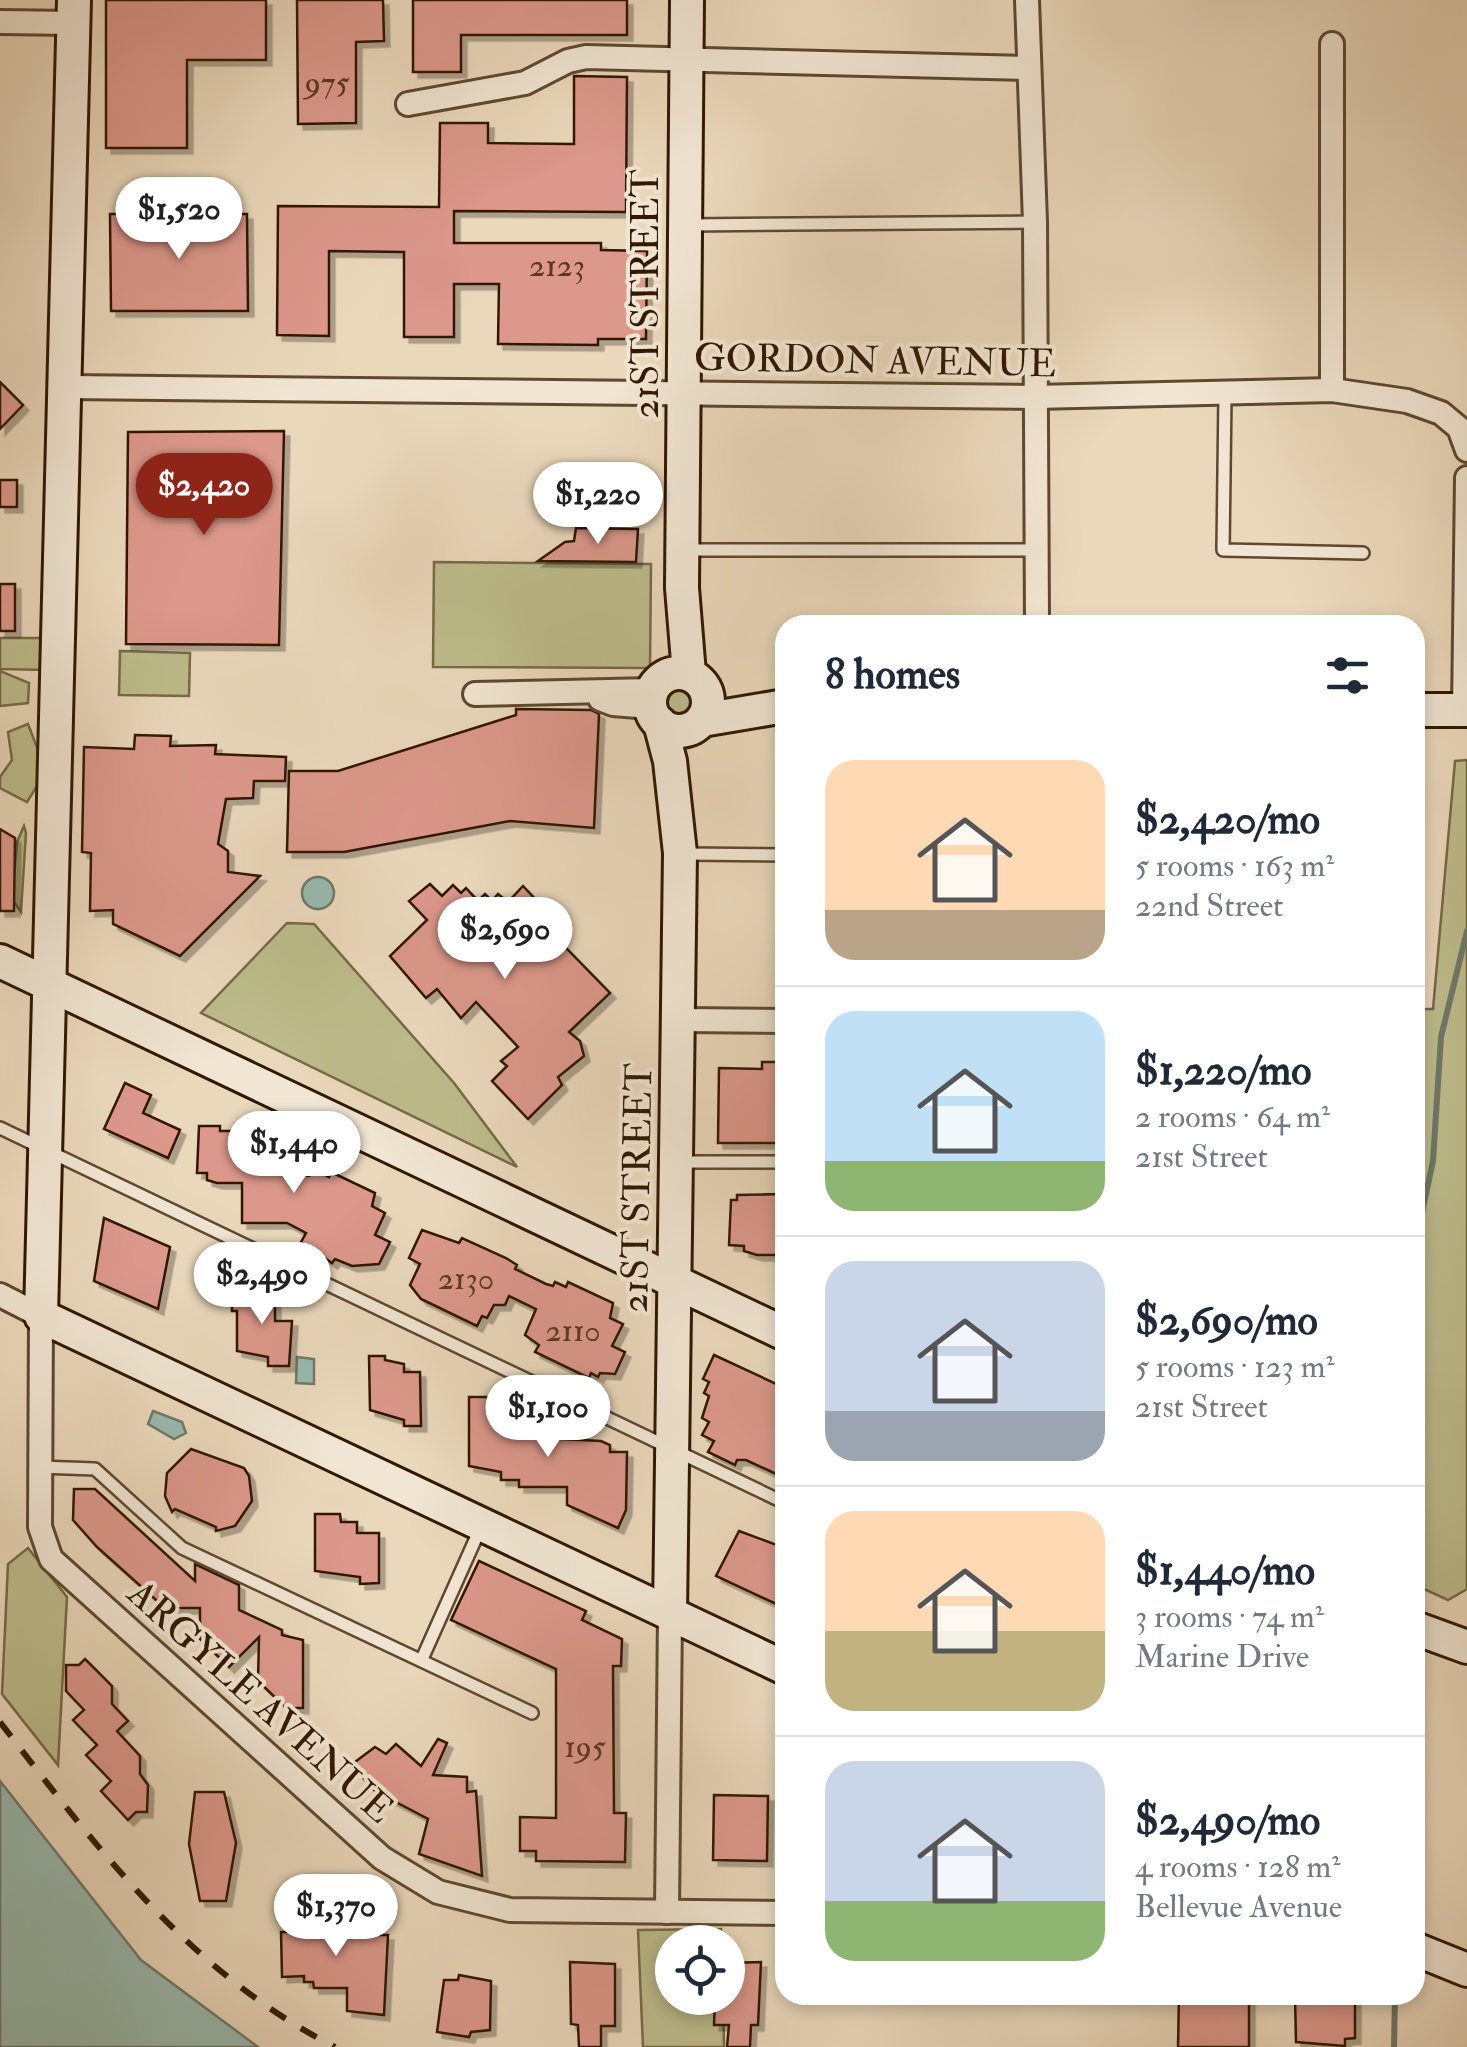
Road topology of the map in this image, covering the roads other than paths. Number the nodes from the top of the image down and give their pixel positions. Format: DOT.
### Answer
graph roads {
  1 [pos="687,0"];
  2 [pos="1027,0"];
  3 [pos="73,12"];
  4 [pos="0,22"];
  5 [pos="1332,44"];
  6 [pos="687,60"];
  7 [pos="1026,68"];
  8 [pos="408,104"];
  9 [pos="1035,222"];
  10 [pos="684,226"];
  11 [pos="66,386"];
  12 [pos="1332,390"];
  13 [pos="684,393"];
  14 [pos="1226,395"];
  15 [pos="1034,397"];
  16 [pos="1467,450"];
  17 [pos="1467,478"];
  18 [pos="682,550"];
  19 [pos="1036,550"];
  20 [pos="1363,554"];
  21 [pos="1037,615"];
  22 [pos="475,694"];
  23 [pos="677,702"];
  24 [pos="775,704"];
  25 [pos="1425,710"];
  26 [pos="1465,710"];
  27 [pos="680,839"];
  28 [pos="775,853"];
  29 [pos="0,961"];
  30 [pos="51,986"];
  31 [pos="680,1020"];
  32 [pos="775,1021"];
  33 [pos="0,1128"];
  34 [pos="44,1150"];
  35 [pos="678,1162"];
  36 [pos="775,1162"];
  37 [pos="674,1282"];
  38 [pos="0,1295"];
  39 [pos="41,1316"];
  40 [pos="775,1329"];
  41 [pos="671,1450"];
  42 [pos="40,1467"];
  43 [pos="775,1497"];
  44 [pos="482,1525"];
  45 [pos="670,1614"];
  46 [pos="1425,1632"];
  47 [pos="1467,1648"];
  48 [pos="422,1659"];
  49 [pos="775,1663"];
  50 [pos="532,1713"];
  51 [pos="667,1912"];
  52 [pos="775,1913"];
  53 [pos="1425,1954"];
  54 [pos="1467,1970"];
  1 -- 6 [label="street, 21ST STREET"];
  2 -- 7 [label="street"];
  3 -- 4 [label="street"];
  3 -- 11 [label="street"];
  5 -- 12 [label="street"];
  6 -- 7 [label="street"];
  6 -- 8 [label="street"];
  6 -- 10 [label="street, 21ST STREET"];
  7 -- 9 [label="street"];
  9 -- 10 [label="lane"];
  9 -- 15 [label="street"];
  10 -- 13 [label="street, 21ST STREET"];
  11 -- 13 [label="street, GORDON AVENUE"];
  11 -- 30 [label="street"];
  12 -- 14 [label="street, GORDON AVENUE"];
  12 -- 16 [label="street, GORDON AVENUE"];
  13 -- 15 [label="street, GORDON AVENUE"];
  13 -- 18 [label="street, 21ST STREET"];
  14 -- 15 [label="street, GORDON AVENUE"];
  14 -- 20 [label="lane"];
  15 -- 19 [label="street"];
  17 -- 26 [label="street"];
  18 -- 19 [label="lane"];
  18 -- 23 [label="street, 21ST STREET"];
  19 -- 21 [label="street"];
  22 -- 23 [label="street"];
  23 -- 24 [label="street"];
  23 -- 27 [label="street, 21ST STREET"];
  25 -- 26 [label="street"];
  27 -- 28 [label="lane"];
  27 -- 31 [label="street, 21ST STREET"];
  29 -- 30 [label="street"];
  30 -- 34 [label="street"];
  30 -- 37 [label="street"];
  31 -- 32 [label="street"];
  31 -- 35 [label="street, 21ST STREET"];
  33 -- 34 [label="lane"];
  34 -- 39 [label="street"];
  34 -- 41 [label="lane"];
  35 -- 36 [label="lane"];
  35 -- 37 [label="street, 21ST STREET"];
  37 -- 40 [label="street"];
  37 -- 41 [label="street, 21ST STREET"];
  38 -- 39 [label="street"];
  39 -- 42 [label="street"];
  39 -- 44 [label="street"];
  41 -- 43 [label="lane"];
  41 -- 45 [label="street, 21ST STREET"];
  42 -- 48 [label="lane"];
  42 -- 51 [label="street, ARGYLE AVENUE"];
  44 -- 45 [label="street"];
  44 -- 48 [label="lane"];
  45 -- 49 [label="street"];
  45 -- 51 [label="street, 21ST STREET"];
  46 -- 47 [label="street"];
  48 -- 50 [label="lane"];
  51 -- 52 [label="street, ARGYLE AVENUE"];
  53 -- 54 [label="street"];
}
